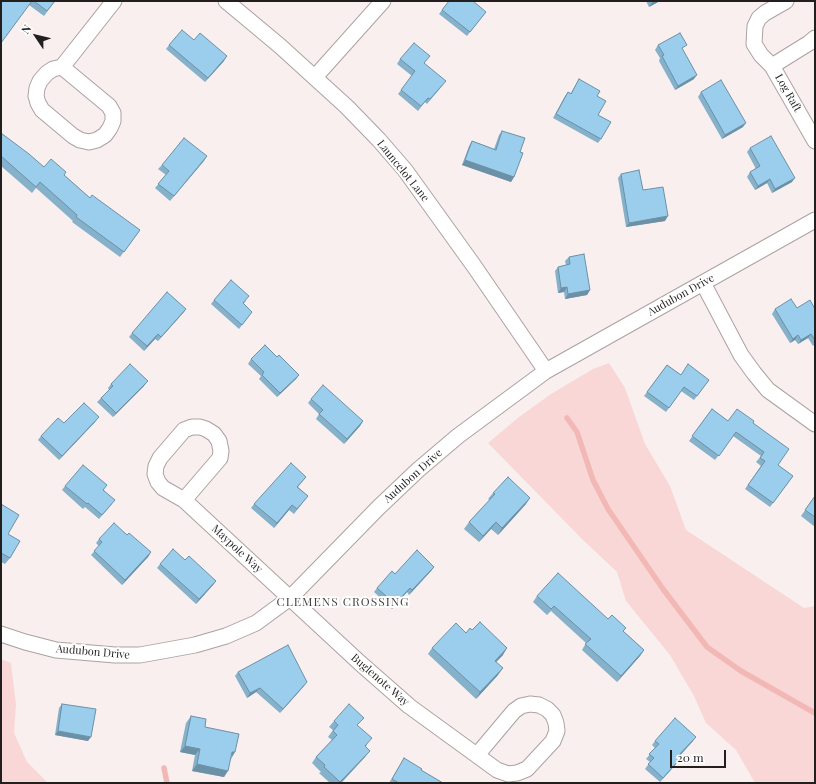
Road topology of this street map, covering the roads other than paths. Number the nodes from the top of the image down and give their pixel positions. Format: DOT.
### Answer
graph roads {
  1 [pos="114,1"];
  2 [pos="226,1"];
  3 [pos="383,1"];
  4 [pos="786,1"];
  5 [pos="815,38"];
  6 [pos="772,66"];
  7 [pos="62,67"];
  8 [pos="315,78"];
  9 [pos="815,141"];
  10 [pos="815,220"];
  11 [pos="703,283"];
  12 [pos="546,371"];
  13 [pos="815,424"];
  14 [pos="184,500"];
  15 [pos="290,598"];
  16 [pos="1,634"];
  17 [pos="477,755"];
  1 -- 7 [label="street"];
  2 -- 8 [label="street, Launcelot Lane"];
  3 -- 8 [label="street"];
  4 -- 6 [label="street, Log Raft"];
  5 -- 6 [label="street, Log Raft"];
  6 -- 9 [label="street, Log Raft"];
  7 -- 7 [label="street"];
  8 -- 12 [label="street, Launcelot Lane"];
  10 -- 11 [label="street, Audubon Drive"];
  11 -- 12 [label="street, Audubon Drive"];
  11 -- 13 [label="street"];
  12 -- 15 [label="street, Audubon Drive"];
  14 -- 14 [label="street, Maypole Way"];
  14 -- 15 [label="street, Maypole Way"];
  15 -- 16 [label="street, Audubon Drive"];
  15 -- 17 [label="street, Buglenote Way"];
  17 -- 17 [label="street, Buglenote Way"];
}
